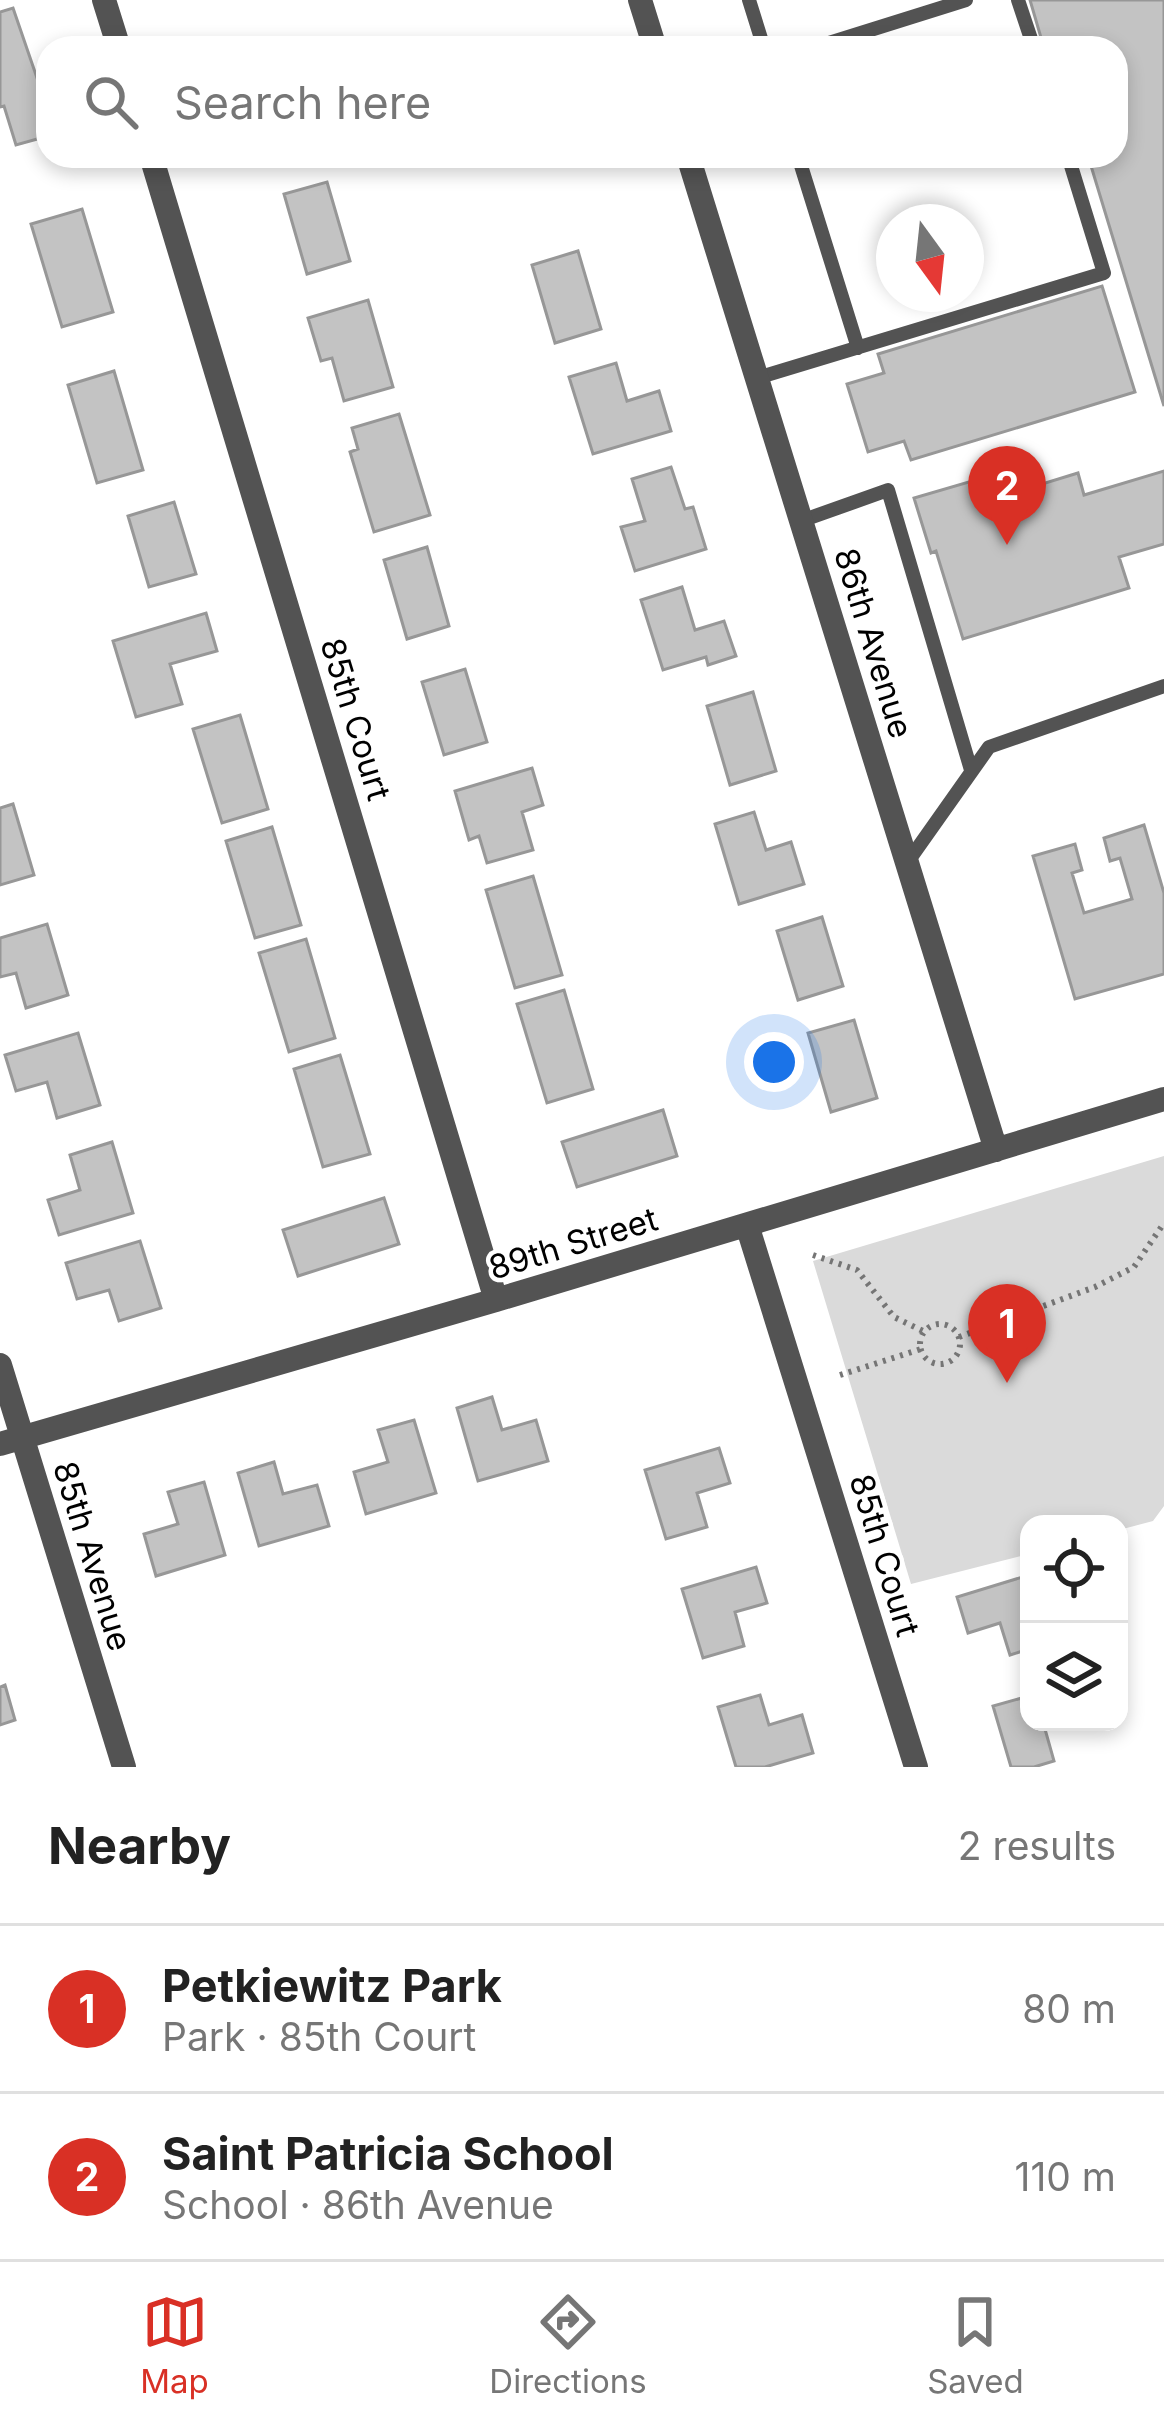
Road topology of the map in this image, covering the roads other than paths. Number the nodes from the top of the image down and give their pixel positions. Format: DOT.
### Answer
graph roads {
  1 [pos="104,0"];
  2 [pos="640,0"];
  3 [pos="749,0"];
  4 [pos="966,0"];
  5 [pos="1018,0"];
  6 [pos="115,36"];
  7 [pos="651,36"];
  8 [pos="760,36"];
  9 [pos="851,36"];
  10 [pos="1030,36"];
  11 [pos="156,168"];
  12 [pos="692,168"];
  13 [pos="802,168"];
  14 [pos="1072,168"];
  15 [pos="858,348"];
  16 [pos="757,378"];
  17 [pos="801,520"];
  18 [pos="1164,686"];
  19 [pos="971,770"];
  20 [pos="907,862"];
  21 [pos="1164,1099"];
  22 [pos="996,1150"];
  23 [pos="747,1225"];
  24 [pos="496,1300"];
  25 [pos="0,1365"];
  26 [pos="11,1440"];
  27 [pos="124,1767"];
  28 [pos="916,1767"];
  1 -- 6 [label="street"];
  2 -- 7 [label="street"];
  3 -- 8 [label="lane"];
  4 -- 9 [label="lane"];
  5 -- 10 [label="lane"];
  11 -- 24 [label="street, 85th Court"];
  12 -- 16 [label="street, 86th Avenue"];
  13 -- 15 [label="lane"];
  14 -- 15 [label="lane"];
  15 -- 16 [label="lane"];
  16 -- 17 [label="street, 86th Avenue"];
  17 -- 19 [label="lane"];
  17 -- 20 [label="street, 86th Avenue"];
  18 -- 19 [label="lane"];
  19 -- 20 [label="lane"];
  20 -- 22 [label="street, 86th Avenue"];
  21 -- 22 [label="street, 89th Street"];
  22 -- 23 [label="street, 89th Street"];
  23 -- 24 [label="street, 89th Street"];
  23 -- 28 [label="street, 85th Court"];
  24 -- 26 [label="street, 89th Street"];
  25 -- 26 [label="street, 85th Avenue"];
  26 -- 27 [label="street, 85th Avenue"];
}
